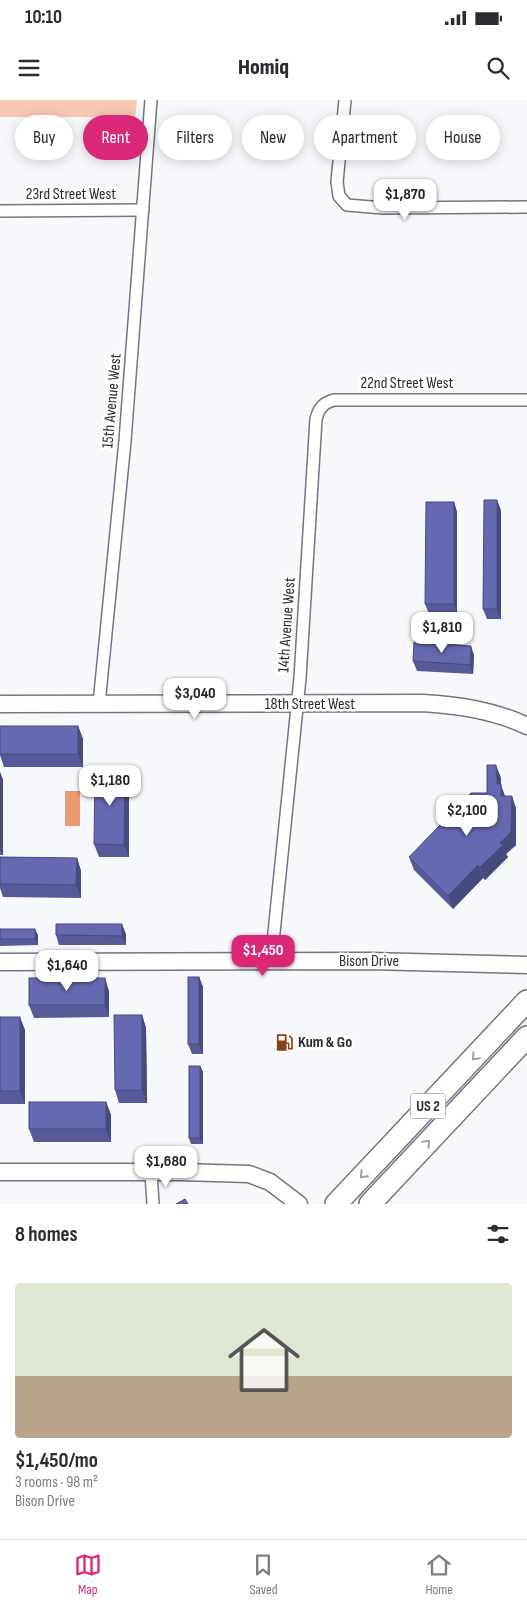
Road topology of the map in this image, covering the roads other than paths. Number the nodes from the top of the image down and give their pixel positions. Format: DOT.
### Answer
graph roads {
  1 [pos="151,100"];
  2 [pos="344,100"];
  3 [pos="527,207"];
  4 [pos="143,210"];
  5 [pos="0,211"];
  6 [pos="527,400"];
  7 [pos="315,438"];
  8 [pos="0,704"];
  9 [pos="99,704"];
  10 [pos="298,704"];
  11 [pos="527,726"];
  12 [pos="0,962"];
  13 [pos="271,962"];
  14 [pos="527,965"];
  15 [pos="525,1009"];
  16 [pos="527,1037"];
  17 [pos="480,1087"];
  18 [pos="0,1172"];
  19 [pos="151,1173"];
  20 [pos="153,1204"];
  21 [pos="299,1204"];
  22 [pos="336,1204"];
  23 [pos="370,1204"];
  1 -- 4 [label="street, 15th Avenue West"];
  2 -- 3 [label="street"];
  4 -- 5 [label="street, 23rd Street West"];
  4 -- 9 [label="street, 15th Avenue West"];
  6 -- 7 [label="street, 22nd Street West"];
  7 -- 10 [label="street, 14th Avenue West"];
  8 -- 9 [label="street, 18th Street West"];
  9 -- 10 [label="street, 18th Street West"];
  10 -- 11 [label="street, 18th Street West"];
  10 -- 13 [label="street, 14th Avenue West"];
  12 -- 13 [label="street, Bison Drive"];
  13 -- 14 [label="street, Bison Drive"];
  15 -- 17 [label="highway"];
  15 -- 22 [label="highway, US 2, one-way"];
  16 -- 17 [label="highway, US 2"];
  23 -- 17 [label="highway, US 2, one-way"];
  18 -- 19 [label="street"];
  19 -- 20 [label="street"];
  19 -- 21 [label="street"];
}
